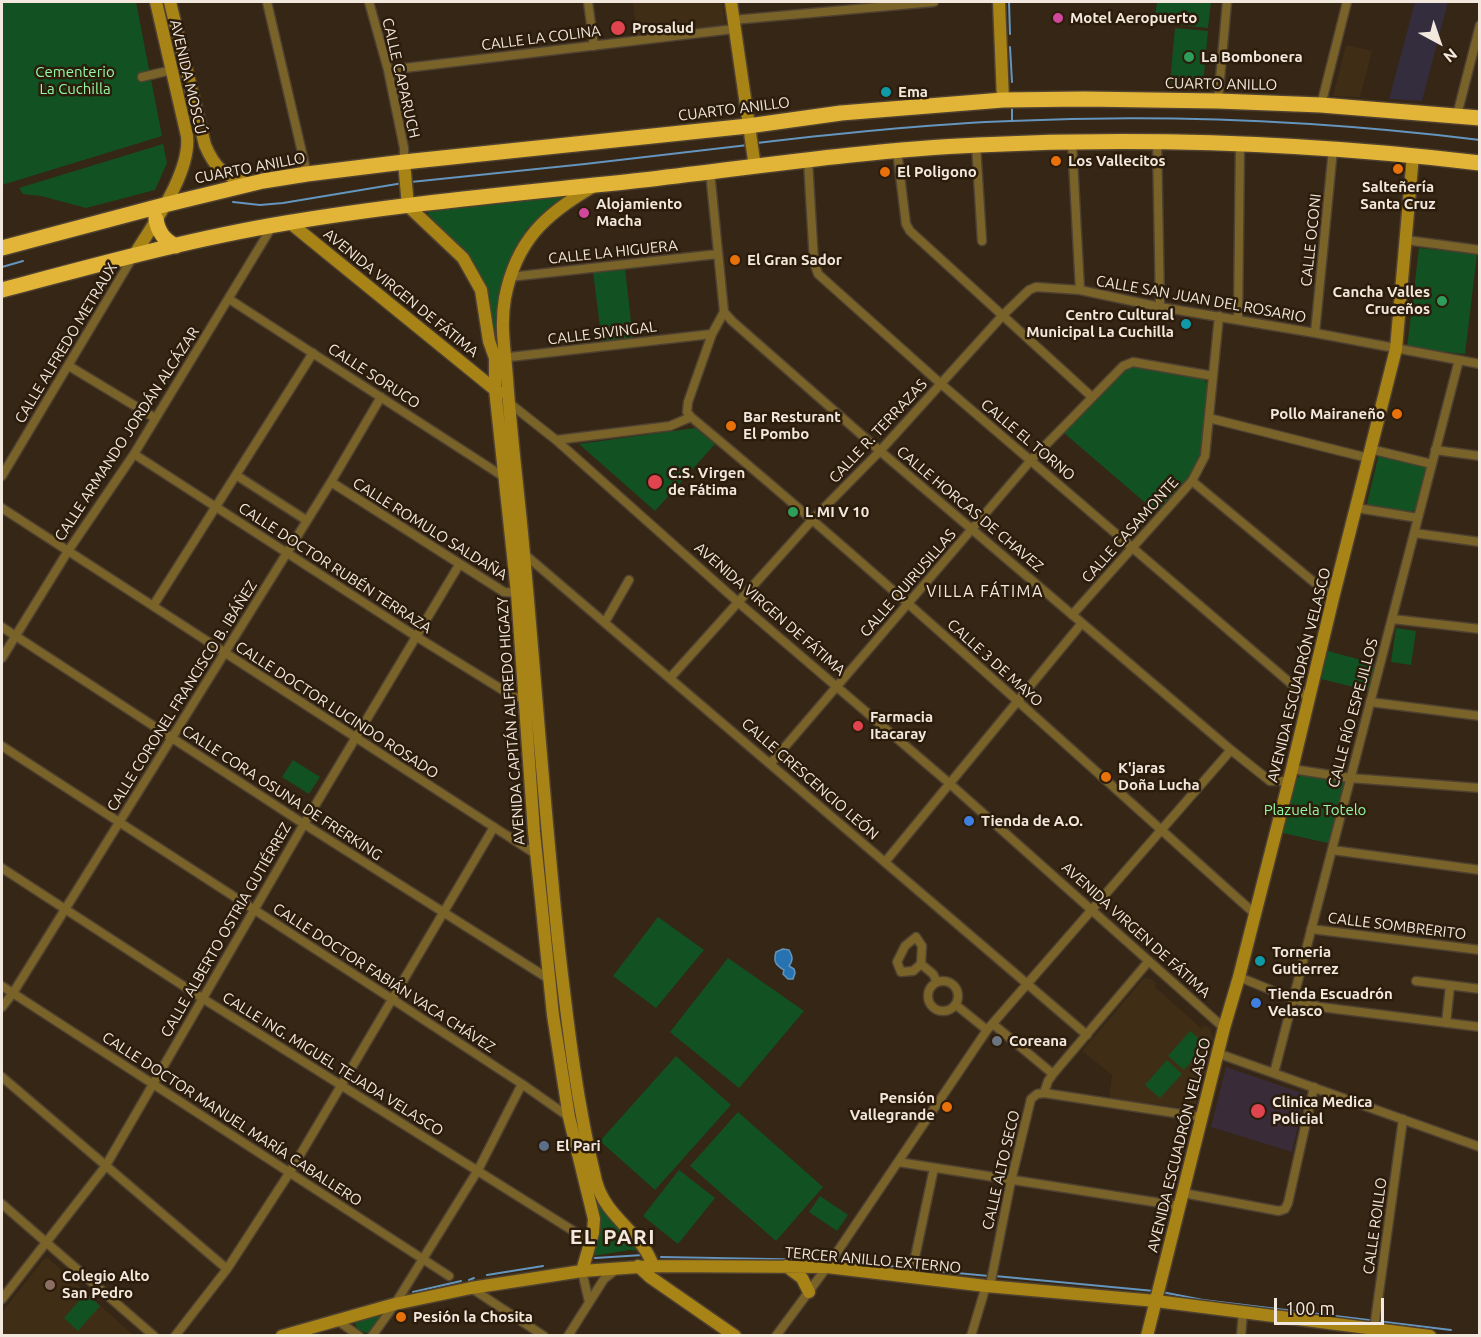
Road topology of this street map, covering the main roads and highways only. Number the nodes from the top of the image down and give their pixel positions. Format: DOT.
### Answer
graph roads {
  1 [pos="1479,118"];
  2 [pos="1479,163"];
  3 [pos="156,219"];
  4 [pos="176,246"];
  5 [pos="2,248"];
  6 [pos="2,290"];
  1 -- 5 [label="highway, CUARTO ANILLO"];
  2 -- 4 [label="highway"];
  3 -- 4 [label="highway"];
  4 -- 6 [label="highway"];
}
